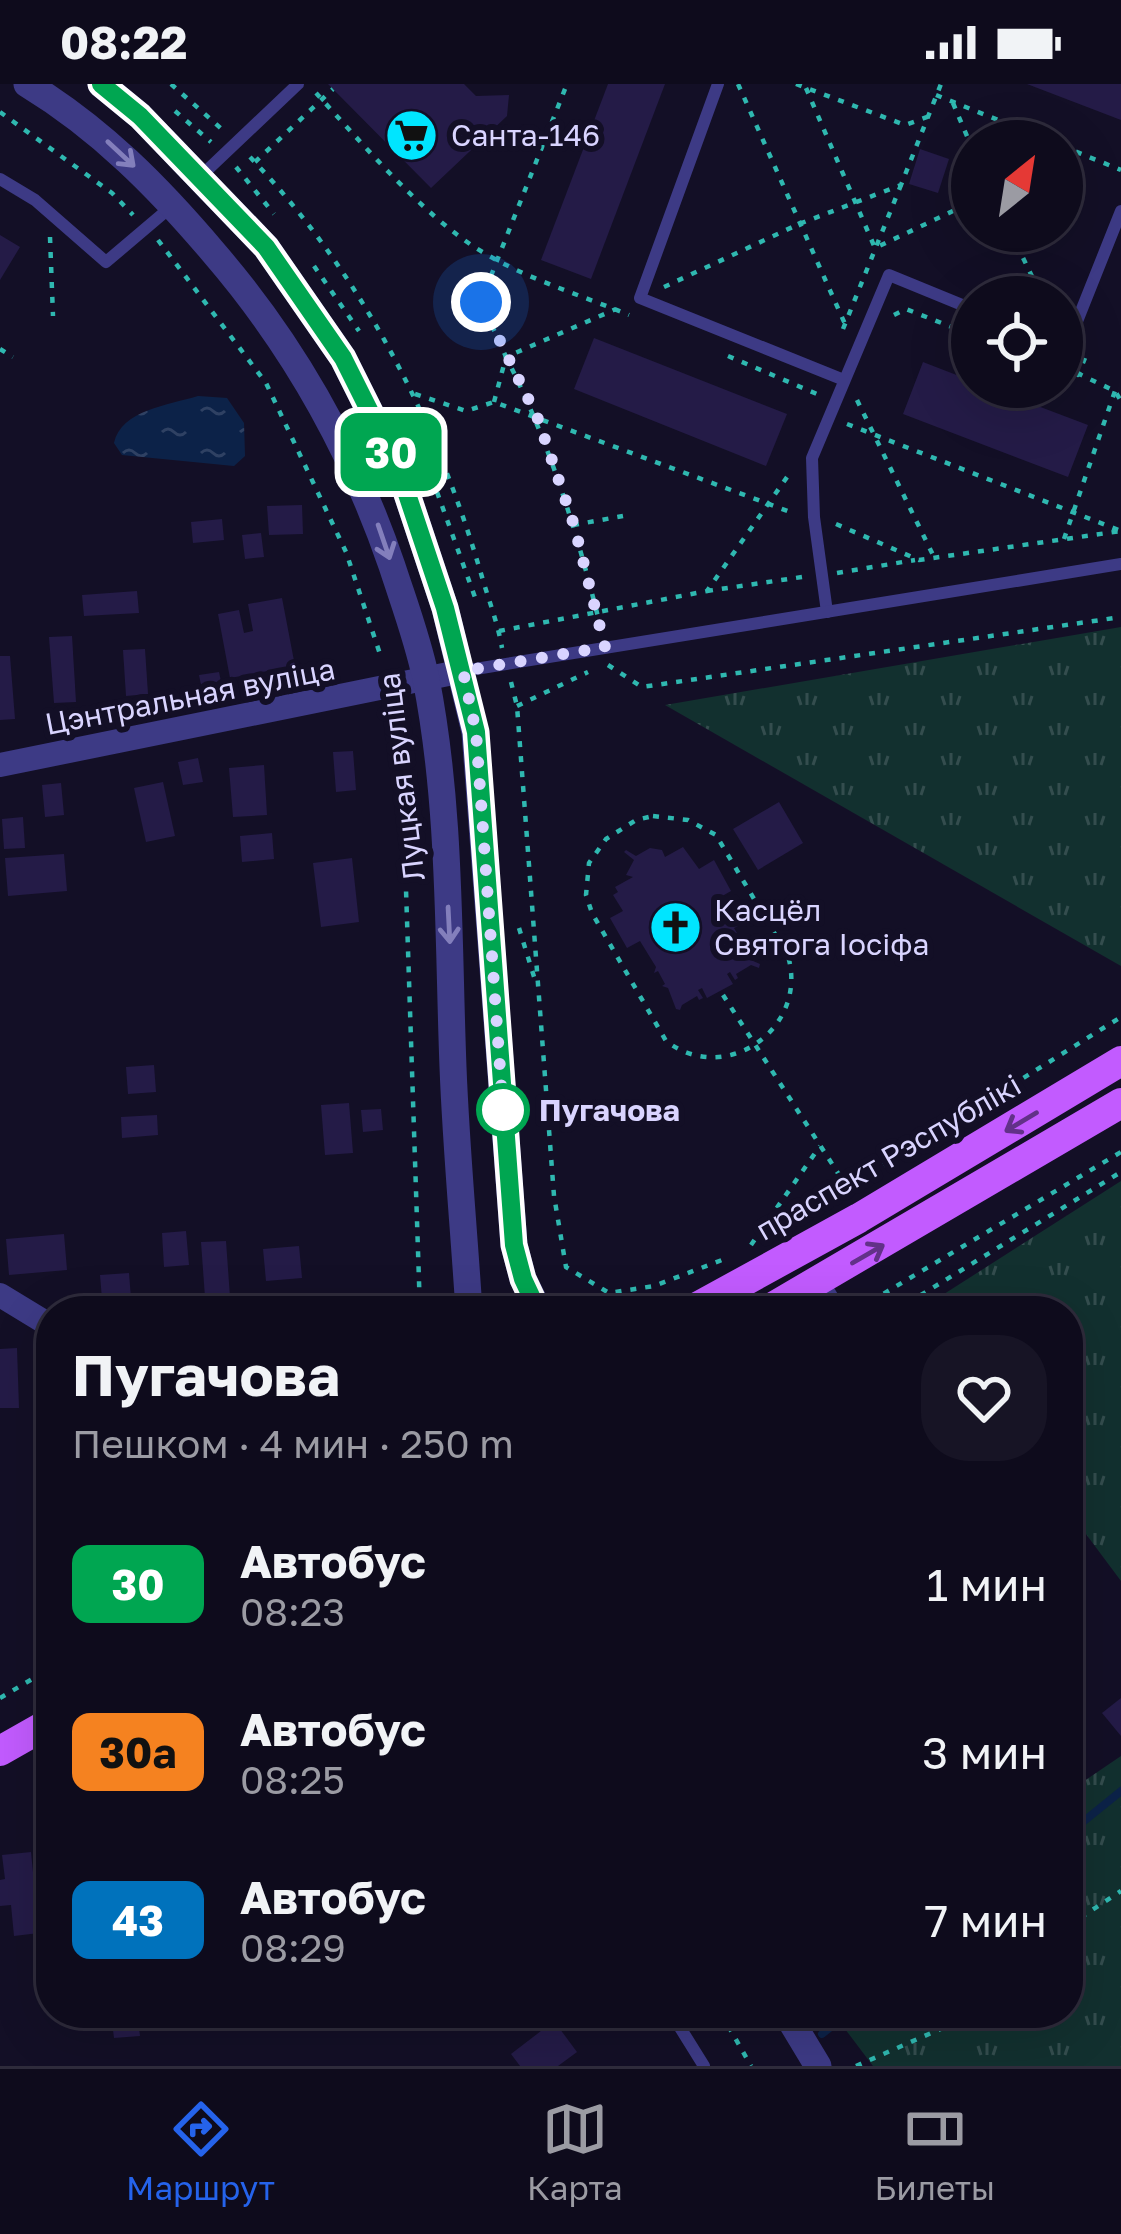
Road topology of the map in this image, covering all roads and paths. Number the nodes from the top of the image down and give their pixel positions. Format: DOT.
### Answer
graph roads {
  1 [pos="27,84"];
  2 [pos="100,84"];
  3 [pos="298,84"];
  4 [pos="308,84"];
  5 [pos="567,84"];
  6 [pos="718,84"];
  7 [pos="738,84"];
  8 [pos="796,84"];
  9 [pos="940,84"];
  10 [pos="333,88"];
  11 [pos="806,88"];
  12 [pos="936,95"];
  13 [pos="322,99"];
  14 [pos="952,101"];
  15 [pos="0,112"];
  16 [pos="930,116"];
  17 [pos="960,120"];
  18 [pos="999,120"];
  19 [pos="1083,155"];
  20 [pos="255,162"];
  21 [pos="1121,170"];
  22 [pos="201,176"];
  23 [pos="0,178"];
  24 [pos="855,203"];
  25 [pos="172,205"];
  26 [pos="1121,211"];
  27 [pos="951,212"];
  28 [pos="49,223"];
  29 [pos="799,224"];
  30 [pos="147,230"];
  31 [pos="497,260"];
  32 [pos="640,298"];
  33 [pos="951,300"];
  34 [pos="1083,306"];
  35 [pos="616,310"];
  36 [pos="53,316"];
  37 [pos="887,317"];
  38 [pos="636,318"];
  39 [pos="844,325"];
  40 [pos="951,327"];
  41 [pos="0,349"];
  42 [pos="718,352"];
  43 [pos="13,357"];
  44 [pos="506,357"];
  45 [pos="1083,377"];
  46 [pos="844,380"];
  47 [pos="412,394"];
  48 [pos="1119,395"];
  49 [pos="494,402"];
  50 [pos="813,411"];
  51 [pos="538,419"];
  52 [pos="874,435"];
  53 [pos="798,454"];
  54 [pos="769,504"];
  55 [pos="1074,513"];
  56 [pos="623,517"];
  57 [pos="814,517"];
  58 [pos="574,525"];
  59 [pos="1121,531"];
  60 [pos="1064,539"];
  61 [pos="934,557"];
  62 [pos="1121,563"];
  63 [pos="827,612"];
  64 [pos="597,613"];
  65 [pos="1121,617"];
  66 [pos="500,631"];
  67 [pos="605,647"];
  68 [pos="463,671"];
  69 [pos="426,679"];
  70 [pos="391,687"];
  71 [pos="517,706"];
  72 [pos="0,765"];
  73 [pos="517,910"];
  74 [pos="538,991"];
  75 [pos="723,995"];
  76 [pos="1121,1017"];
  77 [pos="753,1044"];
  78 [pos="1121,1061"];
  79 [pos="1121,1103"];
  80 [pos="820,1146"];
  81 [pos="1121,1152"];
  82 [pos="1121,1172"];
  83 [pos="848,1188"];
  84 [pos="554,1196"];
  85 [pos="808,1212"];
  86 [pos="768,1237"];
  87 [pos="729,1257"];
  88 [pos="823,1280"];
  89 [pos="0,1295"];
  90 [pos="420,1296"];
  91 [pos="468,1296"];
  92 [pos="531,1296"];
  93 [pos="717,1296"];
  94 [pos="794,1296"];
  95 [pos="832,1296"];
  96 [pos="879,1296"];
  97 [pos="919,1296"];
  98 [pos="36,1317"];
  99 [pos="36,1677"];
  100 [pos="0,1698"];
  101 [pos="36,1731"];
  102 [pos="0,1751"];
  103 [pos="1121,1891"];
  104 [pos="1083,1916"];
  105 [pos="680,2028"];
  106 [pos="730,2028"];
  107 [pos="795,2028"];
  108 [pos="943,2028"];
  109 [pos="704,2066"];
  110 [pos="752,2066"];
  111 [pos="818,2066"];
  112 [pos="856,2066"];
  1 -- 25 [label="street, Луцкая вуліца, one-way"];
  2 -- 22 [label="street"];
  3 -- 22 [label="lane"];
  4 -- 13 [label="path"];
  5 -- 31 [label="path"];
  6 -- 32 [label="lane"];
  7 -- 29 [label="path"];
  8 -- 11 [label="path"];
  9 -- 12 [label="path"];
  10 -- 13 [label="path"];
  11 -- 16 [label="path"];
  11 -- 24 [label="path"];
  12 -- 14 [label="path"];
  12 -- 16 [label="path"];
  13 -- 20 [label="path"];
  13 -- 31 [label="path"];
  14 -- 17 [label="path"];
  14 -- 18 [label="path"];
  15 -- 30 [label="path"];
  16 -- 24 [label="path"];
  19 -- 21 [label="path"];
  22 -- 68 [label="street"];
  23 -- 30 [label="lane"];
  24 -- 27 [label="path"];
  24 -- 29 [label="path"];
  25 -- 30 [label="lane"];
  25 -- 69 [label="street, Луцкая вуліца, one-way"];
  26 -- 34 [label="lane"];
  28 -- 36 [label="path"];
  29 -- 32 [label="path"];
  29 -- 39 [label="path"];
  30 -- 70 [label="path"];
  31 -- 35 [label="path"];
  31 -- 44 [label="path"];
  32 -- 35 [label="path"];
  32 -- 46 [label="lane"];
  33 -- 46 [label="lane"];
  35 -- 38 [label="path"];
  35 -- 44 [label="path"];
  37 -- 40 [label="path"];
  41 -- 43 [label="path"];
  42 -- 50 [label="path"];
  44 -- 49 [label="path"];
  44 -- 51 [label="path"];
  45 -- 48 [label="path"];
  46 -- 57 [label="lane"];
  47 -- 49 [label="path"];
  48 -- 55 [label="path"];
  49 -- 51 [label="path"];
  51 -- 54 [label="path"];
  51 -- 58 [label="path"];
  52 -- 52 [label="path"];
  52 -- 55 [label="path"];
  52 -- 61 [label="path"];
  53 -- 54 [label="path"];
  54 -- 57 [label="path"];
  54 -- 64 [label="path"];
  55 -- 59 [label="path"];
  55 -- 60 [label="path"];
  56 -- 58 [label="path"];
  57 -- 61 [label="path"];
  57 -- 63 [label="lane"];
  58 -- 64 [label="path"];
  59 -- 60 [label="path"];
  60 -- 61 [label="path"];
  62 -- 63 [label="lane"];
  63 -- 67 [label="lane"];
  64 -- 66 [label="path"];
  64 -- 67 [label="path"];
  65 -- 71 [label="path"];
  67 -- 68 [label="lane"];
  68 -- 69 [label="street, Цэнтральная вуліца"];
  68 -- 92 [label="street"];
  69 -- 70 [label="street, Цэнтральная вуліца"];
  69 -- 91 [label="street, Луцкая вуліца, one-way"];
  70 -- 72 [label="street, Цэнтральная вуліца"];
  70 -- 90 [label="path"];
  73 -- 74 [label="path"];
  75 -- 77 [label="path"];
  76 -- 83 [label="path"];
  77 -- 77 [label="path"];
  77 -- 80 [label="path"];
  78 -- 93 [label="main road, праспект Рэспублікі, one-way"];
  88 -- 79 [label="main road, one-way"];
  80 -- 83 [label="path"];
  80 -- 86 [label="path"];
  81 -- 96 [label="path"];
  82 -- 97 [label="path"];
  83 -- 85 [label="path"];
  84 -- 87 [label="path"];
  88 -- 94 [label="main road"];
  88 -- 95 [label="lane"];
  89 -- 98 [label="street"];
  99 -- 100 [label="path"];
  101 -- 102 [label="main road"];
  103 -- 104 [label="path"];
  105 -- 109 [label="lane"];
  106 -- 110 [label="path"];
  107 -- 111 [label="street"];
  108 -- 112 [label="path"];
}
